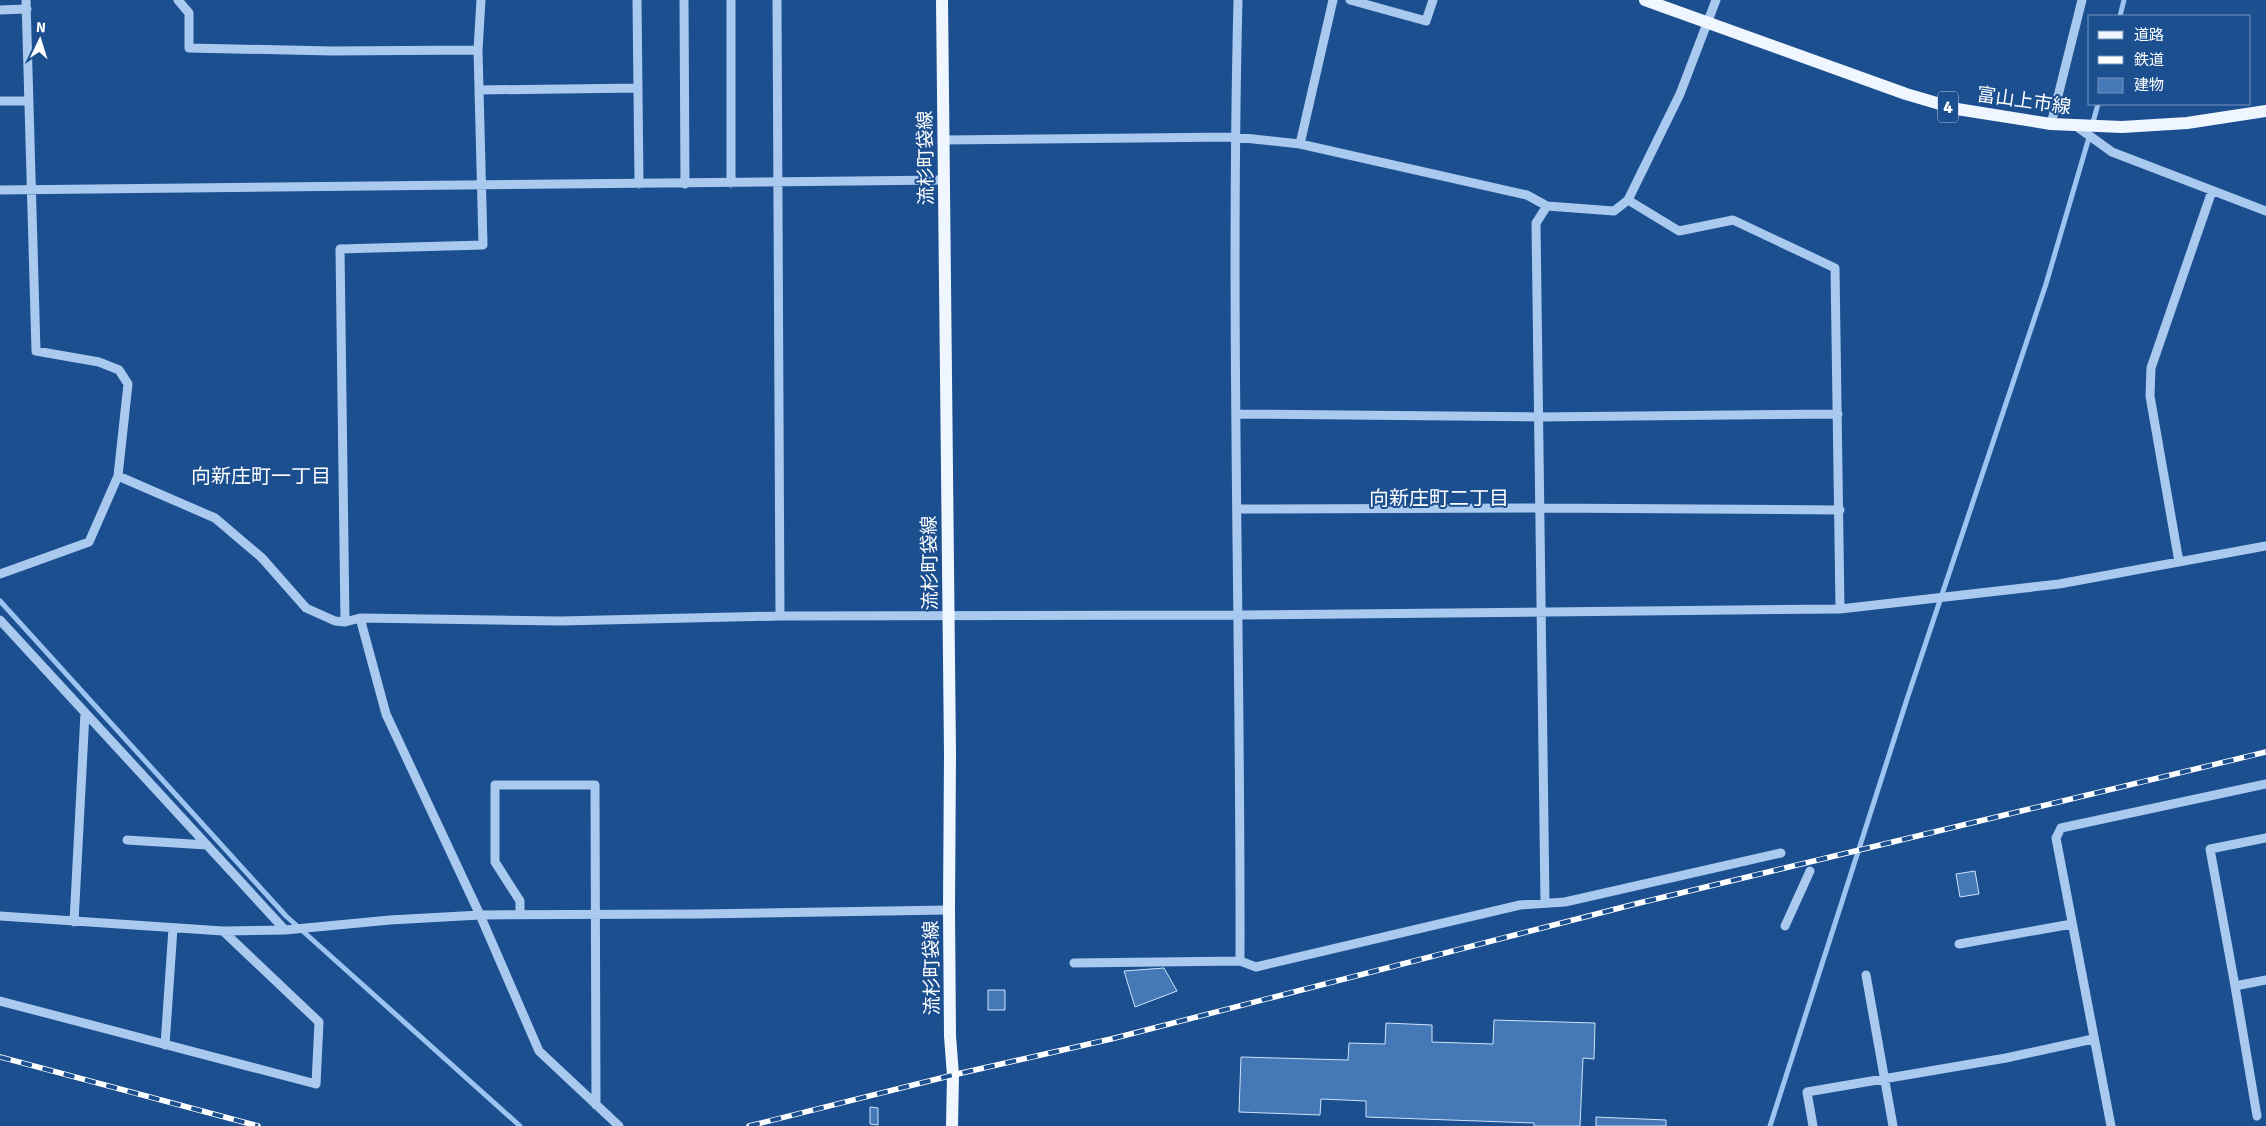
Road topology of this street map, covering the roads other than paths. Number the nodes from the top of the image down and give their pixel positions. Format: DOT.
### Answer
graph roads {
  1 [pos="178,0"];
  2 [pos="480,0"];
  3 [pos="637,0"];
  4 [pos="684,0"];
  5 [pos="731,0"];
  6 [pos="777,0"];
  7 [pos="942,0"];
  8 [pos="1238,0"];
  9 [pos="1333,0"];
  10 [pos="1350,0"];
  11 [pos="1433,0"];
  12 [pos="1645,0"];
  13 [pos="1716,0"];
  14 [pos="2082,0"];
  15 [pos="27,4"];
  16 [pos="0,10"];
  17 [pos="1708,22"];
  18 [pos="478,50"];
  19 [pos="638,88"];
  20 [pos="479,90"];
  21 [pos="0,101"];
  22 [pos="29,101"];
  23 [pos="2266,111"];
  24 [pos="2050,124"];
  25 [pos="2076,126"];
  26 [pos="1235,136"];
  27 [pos="944,140"];
  28 [pos="1300,144"];
  29 [pos="944,180"];
  30 [pos="779,182"];
  31 [pos="731,183"];
  32 [pos="639,184"];
  33 [pos="685,184"];
  34 [pos="482,186"];
  35 [pos="0,190"];
  36 [pos="31,190"];
  37 [pos="2212,192"];
  38 [pos="1628,200"];
  39 [pos="1547,206"];
  40 [pos="2266,211"];
  41 [pos="1237,414"];
  42 [pos="1838,414"];
  43 [pos="1539,418"];
  44 [pos="118,476"];
  45 [pos="1541,508"];
  46 [pos="1238,510"];
  47 [pos="1840,510"];
  48 [pos="2266,546"];
  49 [pos="2178,562"];
  50 [pos="0,574"];
  51 [pos="1840,609"];
  52 [pos="1542,611"];
  53 [pos="1239,615"];
  54 [pos="780,616"];
  55 [pos="948,616"];
  56 [pos="360,618"];
  57 [pos="0,620"];
  58 [pos="345,622"];
  59 [pos="85,713"];
  60 [pos="2266,784"];
  61 [pos="2266,838"];
  62 [pos="127,840"];
  63 [pos="207,845"];
  64 [pos="1781,853"];
  65 [pos="1810,871"];
  66 [pos="1545,903"];
  67 [pos="949,910"];
  68 [pos="520,914"];
  69 [pos="595,914"];
  70 [pos="480,915"];
  71 [pos="0,916"];
  72 [pos="74,922"];
  73 [pos="2072,924"];
  74 [pos="1785,926"];
  75 [pos="173,928"];
  76 [pos="285,930"];
  77 [pos="224,931"];
  78 [pos="1959,944"];
  79 [pos="1240,961"];
  80 [pos="1074,963"];
  81 [pos="1866,975"];
  82 [pos="2266,980"];
  83 [pos="2234,986"];
  84 [pos="0,1001"];
  85 [pos="2093,1039"];
  86 [pos="165,1045"];
  87 [pos="1885,1079"];
  88 [pos="596,1105"];
  89 [pos="2257,1116"];
  90 [pos="619,1126"];
  91 [pos="952,1126"];
  92 [pos="1813,1126"];
  93 [pos="1893,1126"];
  94 [pos="2110,1126"];
  1 -- 18 [label="street"];
  2 -- 18 [label="street"];
  3 -- 19 [label="street"];
  4 -- 33 [label="street"];
  5 -- 31 [label="street"];
  6 -- 30 [label="street"];
  7 -- 27 [label="main road, 流杉町袋線"];
  8 -- 26 [label="street"];
  9 -- 28 [label="street"];
  10 -- 11 [label="street"];
  12 -- 17 [label="main road, 富山上市線 / 4"];
  13 -- 17 [label="street"];
  14 -- 24 [label="street"];
  15 -- 16 [label="street"];
  15 -- 22 [label="street"];
  17 -- 24 [label="main road, 富山上市線 / 4"];
  17 -- 38 [label="street"];
  18 -- 20 [label="street"];
  19 -- 20 [label="street"];
  19 -- 32 [label="street"];
  20 -- 34 [label="street"];
  21 -- 22 [label="street"];
  22 -- 36 [label="street"];
  23 -- 25 [label="main road, 富山上市線 / 4"];
  24 -- 25 [label="main road, 富山上市線 / 4"];
  25 -- 37 [label="street"];
  26 -- 27 [label="street"];
  26 -- 28 [label="street"];
  26 -- 41 [label="street"];
  27 -- 29 [label="main road, 流杉町袋線"];
  28 -- 39 [label="street"];
  29 -- 30 [label="street"];
  29 -- 55 [label="main road, 流杉町袋線"];
  30 -- 31 [label="street"];
  30 -- 54 [label="street"];
  31 -- 33 [label="street"];
  32 -- 33 [label="street"];
  32 -- 34 [label="street"];
  34 -- 36 [label="street"];
  34 -- 58 [label="street"];
  35 -- 36 [label="street"];
  36 -- 44 [label="street"];
  37 -- 40 [label="street"];
  37 -- 49 [label="street"];
  38 -- 39 [label="street"];
  38 -- 42 [label="street"];
  39 -- 43 [label="street"];
  41 -- 43 [label="street"];
  41 -- 46 [label="street"];
  42 -- 43 [label="street"];
  42 -- 47 [label="street"];
  43 -- 45 [label="street"];
  44 -- 50 [label="street"];
  44 -- 58 [label="street"];
  45 -- 46 [label="street"];
  45 -- 47 [label="street"];
  45 -- 52 [label="street"];
  46 -- 53 [label="street"];
  47 -- 51 [label="street"];
  48 -- 49 [label="street"];
  49 -- 51 [label="street"];
  51 -- 52 [label="street"];
  52 -- 53 [label="street"];
  52 -- 66 [label="street"];
  53 -- 55 [label="street"];
  53 -- 79 [label="street"];
  54 -- 55 [label="street"];
  54 -- 56 [label="street"];
  55 -- 67 [label="main road, 流杉町袋線"];
  56 -- 58 [label="street"];
  56 -- 70 [label="street"];
  57 -- 59 [label="street"];
  59 -- 63 [label="street"];
  59 -- 72 [label="street"];
  60 -- 73 [label="street"];
  61 -- 83 [label="street"];
  62 -- 63 [label="street"];
  63 -- 76 [label="street"];
  64 -- 66 [label="street"];
  65 -- 74 [label="street"];
  66 -- 79 [label="street"];
  67 -- 69 [label="street"];
  67 -- 91 [label="main road, 流杉町袋線"];
  68 -- 69 [label="street"];
  68 -- 69 [label="street"];
  68 -- 70 [label="street"];
  69 -- 88 [label="street"];
  70 -- 76 [label="street"];
  70 -- 88 [label="street"];
  71 -- 72 [label="street"];
  72 -- 75 [label="street"];
  73 -- 78 [label="street"];
  73 -- 85 [label="street"];
  75 -- 77 [label="street"];
  75 -- 86 [label="street"];
  76 -- 77 [label="street"];
  77 -- 86 [label="street"];
  79 -- 80 [label="street"];
  81 -- 87 [label="street"];
  82 -- 83 [label="street"];
  83 -- 89 [label="street"];
  84 -- 86 [label="street"];
  85 -- 87 [label="street"];
  85 -- 94 [label="street"];
  87 -- 92 [label="street"];
  87 -- 93 [label="street"];
  88 -- 90 [label="street"];
}
